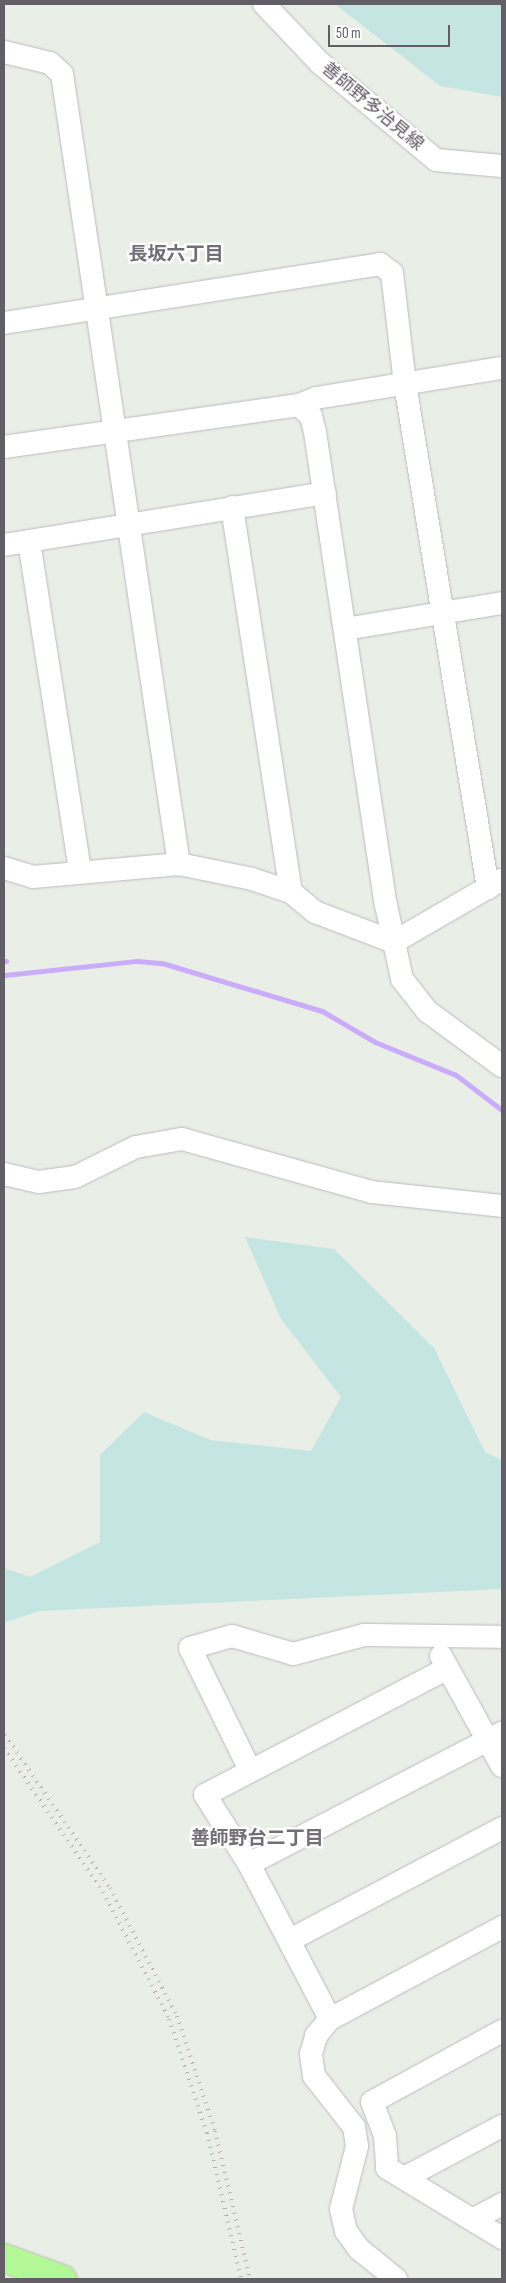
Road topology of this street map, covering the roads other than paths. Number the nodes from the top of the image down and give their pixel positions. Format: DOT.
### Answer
graph roads {
  1 [pos="264,4"];
  2 [pos="4,52"];
  3 [pos="502,166"];
  4 [pos="96,310"];
  5 [pos="4,323"];
  6 [pos="502,368"];
  7 [pos="405,384"];
  8 [pos="299,405"];
  9 [pos="114,430"];
  10 [pos="4,447"];
  11 [pos="324,493"];
  12 [pos="232,507"];
  13 [pos="130,523"];
  14 [pos="29,541"];
  15 [pos="4,545"];
  16 [pos="502,603"];
  17 [pos="443,612"];
  18 [pos="345,629"];
  19 [pos="180,864"];
  20 [pos="4,868"];
  21 [pos="80,871"];
  22 [pos="495,884"];
  23 [pos="290,892"];
  24 [pos="394,942"];
  25 [pos="502,1066"];
  26 [pos="4,1174"];
  27 [pos="502,1206"];
  28 [pos="434,1637"];
  29 [pos="502,1637"];
  30 [pos="446,1669"];
  31 [pos="496,1736"];
  32 [pos="502,1766"];
  33 [pos="250,1770"];
  34 [pos="502,1828"];
  35 [pos="249,1864"];
  36 [pos="502,1928"];
  37 [pos="290,1940"];
  38 [pos="330,2019"];
  39 [pos="502,2031"];
  40 [pos="502,2126"];
  41 [pos="404,2178"];
  42 [pos="502,2204"];
  43 [pos="474,2220"];
  44 [pos="502,2238"];
  45 [pos="4,2258"];
  46 [pos="62,2279"];
  47 [pos="396,2279"];
  1 -- 3 [label="street, 善師野多治見線"];
  2 -- 4 [label="street"];
  4 -- 5 [label="street"];
  4 -- 7 [label="street"];
  4 -- 9 [label="street"];
  6 -- 7 [label="street"];
  7 -- 8 [label="street"];
  7 -- 17 [label="street"];
  8 -- 9 [label="street"];
  8 -- 11 [label="street"];
  9 -- 10 [label="street"];
  9 -- 13 [label="street"];
  11 -- 12 [label="street"];
  11 -- 18 [label="street"];
  12 -- 13 [label="street"];
  12 -- 23 [label="street"];
  13 -- 14 [label="street"];
  13 -- 19 [label="street"];
  14 -- 15 [label="street"];
  14 -- 21 [label="street"];
  16 -- 17 [label="street"];
  17 -- 18 [label="street"];
  17 -- 22 [label="street"];
  18 -- 24 [label="street"];
  19 -- 21 [label="street"];
  19 -- 23 [label="street"];
  20 -- 21 [label="street"];
  22 -- 24 [label="street"];
  23 -- 24 [label="street"];
  24 -- 25 [label="street"];
  26 -- 27 [label="street"];
  28 -- 29 [label="street"];
  28 -- 30 [label="street"];
  28 -- 33 [label="street"];
  30 -- 31 [label="street"];
  30 -- 33 [label="street"];
  31 -- 32 [label="street"];
  31 -- 35 [label="street"];
  33 -- 35 [label="street"];
  34 -- 37 [label="street"];
  35 -- 37 [label="street"];
  36 -- 38 [label="street"];
  37 -- 38 [label="street"];
  38 -- 47 [label="street"];
  39 -- 41 [label="street"];
  40 -- 41 [label="street"];
  41 -- 43 [label="street"];
  42 -- 43 [label="street"];
  43 -- 44 [label="street"];
  45 -- 46 [label="highway"];
}
